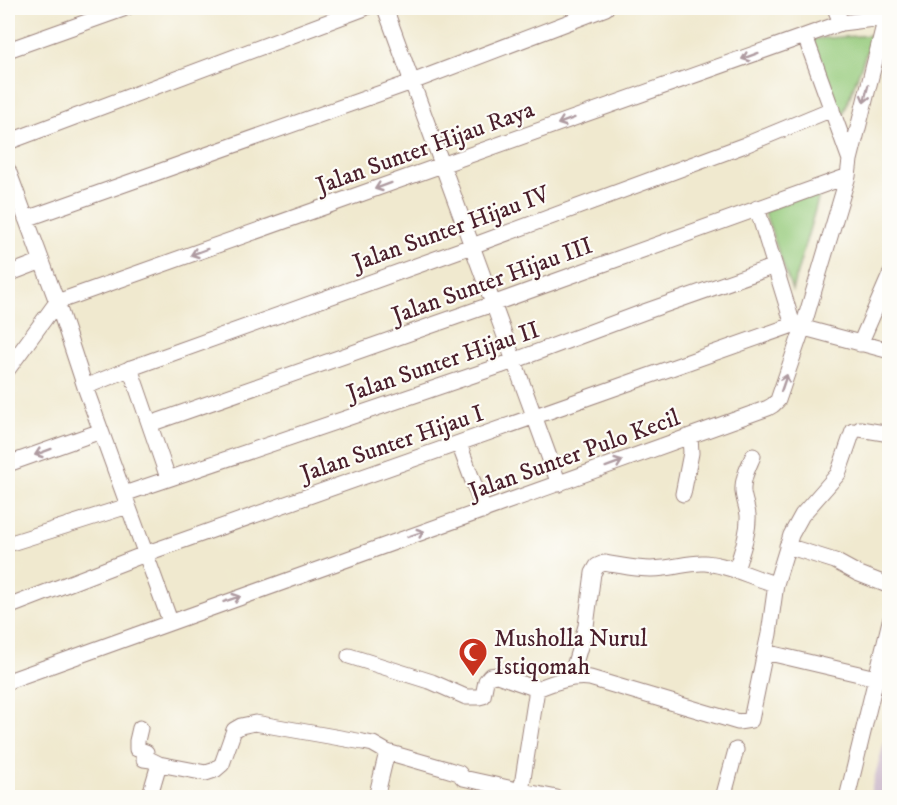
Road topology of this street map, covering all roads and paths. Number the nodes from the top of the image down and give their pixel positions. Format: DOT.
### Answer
graph roads {
  1 [pos="126,8"];
  2 [pos="365,8"];
  3 [pos="385,8"];
  4 [pos="606,8"];
  5 [pos="835,8"];
  6 [pos="888,17"];
  7 [pos="841,23"];
  8 [pos="805,36"];
  9 [pos="8,50"];
  10 [pos="412,82"];
  11 [pos="832,109"];
  12 [pos="8,142"];
  13 [pos="850,160"];
  14 [pos="442,165"];
  15 [pos="8,170"];
  16 [pos="848,176"];
  17 [pos="757,208"];
  18 [pos="26,219"];
  19 [pos="471,246"];
  20 [pos="42,261"];
  21 [pos="775,266"];
  22 [pos="8,274"];
  23 [pos="890,275"];
  24 [pos="63,300"];
  25 [pos="493,304"];
  26 [pos="798,326"];
  27 [pos="860,344"];
  28 [pos="890,351"];
  29 [pos="514,362"];
  30 [pos="130,368"];
  31 [pos="8,369"];
  32 [pos="85,387"];
  33 [pos="534,417"];
  34 [pos="150,424"];
  35 [pos="101,430"];
  36 [pos="890,434"];
  37 [pos="690,436"];
  38 [pos="459,444"];
  39 [pos="753,456"];
  40 [pos="8,464"];
  41 [pos="168,478"];
  42 [pos="559,484"];
  43 [pos="683,494"];
  44 [pos="126,500"];
  45 [pos="484,511"];
  46 [pos="8,544"];
  47 [pos="787,546"];
  48 [pos="146,554"];
  49 [pos="736,570"];
  50 [pos="776,584"];
  51 [pos="890,586"];
  52 [pos="8,607"];
  53 [pos="170,621"];
  54 [pos="890,621"];
  55 [pos="765,652"];
  56 [pos="349,656"];
  57 [pos="571,677"];
  58 [pos="876,678"];
  59 [pos="8,681"];
  60 [pos="537,689"];
  61 [pos="140,728"];
  62 [pos="736,750"];
  63 [pos="387,752"];
  64 [pos="159,764"];
  65 [pos="521,794"];
  66 [pos="149,798"];
  67 [pos="376,798"];
  68 [pos="557,798"];
  69 [pos="723,798"];
  70 [pos="846,798"];
  1 -- 9 [label="street"];
  2 -- 12 [label="street"];
  3 -- 10 [label="street"];
  4 -- 10 [label="street"];
  5 -- 7 [label="street"];
  6 -- 7 [label="street, Jalan Sunter Hijau Raya"];
  6 -- 13 [label="street, Jalan Sunter Pulo Kecil, one-way"];
  7 -- 8 [label="street, Jalan Sunter Hijau Raya"];
  8 -- 11 [label="street"];
  8 -- 14 [label="street, Jalan Sunter Hijau Raya, one-way"];
  10 -- 14 [label="street"];
  10 -- 18 [label="street"];
  11 -- 13 [label="street"];
  11 -- 19 [label="street, Jalan Sunter Hijau IV"];
  13 -- 16 [label="street, Jalan Sunter Pulo Kecil"];
  14 -- 19 [label="street"];
  14 -- 24 [label="street, Jalan Sunter Hijau Raya, one-way"];
  15 -- 18 [label="street"];
  16 -- 17 [label="street, Jalan Sunter Hijau III"];
  16 -- 26 [label="street, Jalan Sunter Pulo Kecil"];
  17 -- 21 [label="street"];
  17 -- 25 [label="street, Jalan Sunter Hijau III"];
  18 -- 20 [label="street"];
  19 -- 25 [label="street"];
  19 -- 30 [label="street, Jalan Sunter Hijau IV"];
  20 -- 22 [label="street"];
  20 -- 24 [label="street"];
  21 -- 26 [label="street"];
  21 -- 29 [label="street, Jalan Sunter Hijau II"];
  23 -- 27 [label="street"];
  24 -- 31 [label="street"];
  24 -- 32 [label="street"];
  25 -- 29 [label="street"];
  25 -- 34 [label="street, Jalan Sunter Hijau III"];
  26 -- 27 [label="street"];
  26 -- 33 [label="street, Jalan Sunter Hijau I"];
  37 -- 26 [label="street, Jalan Sunter Pulo Kecil, one-way"];
  27 -- 28 [label="street"];
  29 -- 33 [label="street"];
  29 -- 41 [label="street, Jalan Sunter Hijau II"];
  30 -- 32 [label="street, Jalan Sunter Hijau IV"];
  30 -- 34 [label="street"];
  32 -- 35 [label="street"];
  33 -- 38 [label="street, Jalan Sunter Hijau I"];
  33 -- 42 [label="street"];
  34 -- 41 [label="street"];
  35 -- 40 [label="street, one-way"];
  35 -- 44 [label="street"];
  36 -- 47 [label="street"];
  42 -- 37 [label="street, Jalan Sunter Pulo Kecil, one-way"];
  37 -- 43 [label="street"];
  38 -- 45 [label="street"];
  38 -- 48 [label="street, Jalan Sunter Hijau I"];
  39 -- 49 [label="street"];
  41 -- 44 [label="street, Jalan Sunter Hijau II"];
  42 -- 45 [label="street, Jalan Sunter Pulo Kecil"];
  44 -- 46 [label="street, Jalan Sunter Hijau II"];
  44 -- 48 [label="street"];
  53 -- 45 [label="street, Jalan Sunter Pulo Kecil, one-way"];
  47 -- 50 [label="street"];
  47 -- 51 [label="street"];
  48 -- 52 [label="street, Jalan Sunter Hijau I"];
  48 -- 53 [label="street"];
  49 -- 50 [label="street"];
  49 -- 57 [label="street"];
  50 -- 55 [label="street"];
  53 -- 59 [label="street, Jalan Sunter Pulo Kecil"];
  54 -- 58 [label="street"];
  55 -- 57 [label="street"];
  55 -- 58 [label="street"];
  56 -- 60 [label="street"];
  57 -- 60 [label="street"];
  58 -- 70 [label="street"];
  60 -- 65 [label="street"];
  61 -- 64 [label="street"];
  62 -- 69 [label="street"];
  63 -- 64 [label="street"];
  63 -- 65 [label="street"];
  63 -- 67 [label="street"];
  64 -- 66 [label="street"];
  65 -- 68 [label="street"];
}
